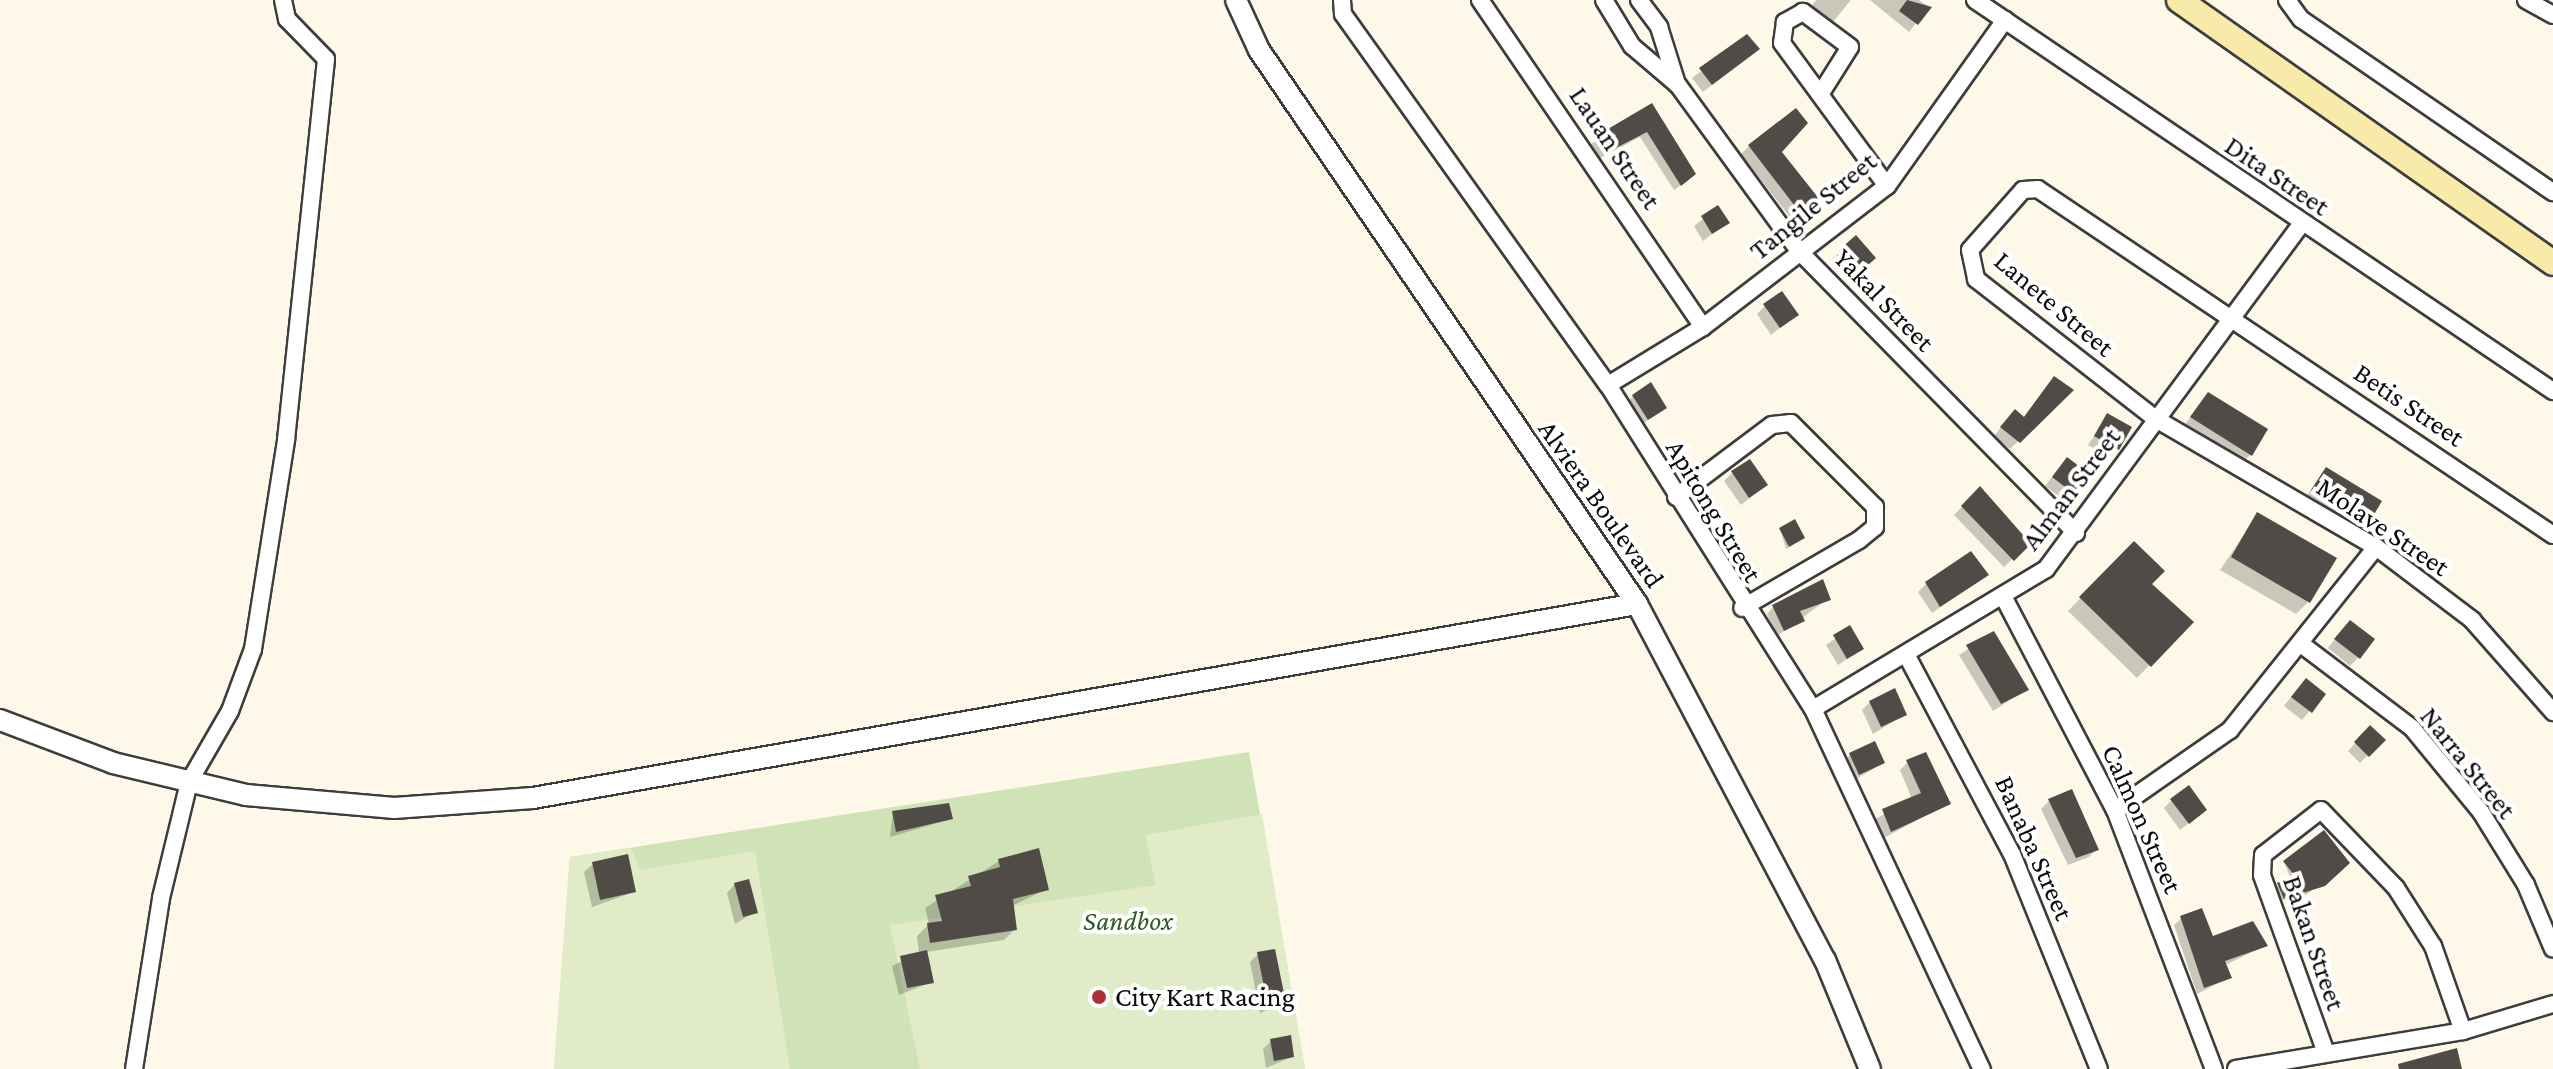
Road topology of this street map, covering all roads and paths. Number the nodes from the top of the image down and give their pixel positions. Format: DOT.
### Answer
graph roads {
  1 [pos="283,0"];
  2 [pos="1236,0"];
  3 [pos="1480,0"];
  4 [pos="1639,0"];
  5 [pos="1975,0"];
  6 [pos="2179,0"];
  7 [pos="2287,0"];
  8 [pos="2526,0"];
  9 [pos="1611,2"];
  10 [pos="1342,7"];
  11 [pos="2553,15"];
  12 [pos="2005,20"];
  13 [pos="1678,85"];
  14 [pos="1821,93"];
  15 [pos="1887,186"];
  16 [pos="2553,192"];
  17 [pos="2301,224"];
  18 [pos="1800,252"];
  19 [pos="2553,263"];
  20 [pos="2235,318"];
  21 [pos="1703,327"];
  22 [pos="1608,385"];
  23 [pos="2553,391"];
  24 [pos="2156,419"];
  25 [pos="1676,497"];
  26 [pos="2076,533"];
  27 [pos="2553,535"];
  28 [pos="2376,547"];
  29 [pos="2004,598"];
  30 [pos="1637,604"];
  31 [pos="1742,608"];
  32 [pos="2301,644"];
  33 [pos="1907,656"];
  34 [pos="1813,709"];
  35 [pos="2553,712"];
  36 [pos="0,720"];
  37 [pos="189,782"];
  38 [pos="2115,810"];
  39 [pos="2553,949"];
  40 [pos="2553,1004"];
  41 [pos="2463,1031"];
  42 [pos="2326,1053"];
  43 [pos="134,1069"];
  44 [pos="1870,1069"];
  45 [pos="1982,1069"];
  46 [pos="2099,1069"];
  47 [pos="2214,1069"];
  48 [pos="2236,1069"];
  1 -- 37 [label="street"];
  2 -- 30 [label="street, Alviera Boulevard"];
  3 -- 21 [label="street, Lauan Street"];
  4 -- 13 [label="street, Yakal Street"];
  5 -- 12 [label="street, Dita Street"];
  6 -- 19 [label="main road"];
  7 -- 16 [label="street"];
  8 -- 11 [label="street"];
  9 -- 13 [label="street, Yakal Street"];
  10 -- 22 [label="street, Apitong Street"];
  12 -- 15 [label="street, Tangile Street"];
  12 -- 17 [label="street, Dita Street"];
  13 -- 18 [label="street, Yakal Street"];
  14 -- 14 [label="street"];
  14 -- 15 [label="street"];
  15 -- 18 [label="street, Tangile Street"];
  17 -- 20 [label="street, Alman Street"];
  17 -- 23 [label="street, Dita Street"];
  18 -- 21 [label="street, Tangile Street"];
  18 -- 26 [label="street, Yakal Street"];
  20 -- 24 [label="street, Alman Street"];
  20 -- 24 [label="street, Lanete Street"];
  20 -- 27 [label="street, Betis Street"];
  21 -- 22 [label="street, Tangile Street"];
  22 -- 25 [label="street, Apitong Street"];
  24 -- 26 [label="street, Alman Street"];
  24 -- 28 [label="street, Molave Street"];
  25 -- 31 [label="street, Apitong Street"];
  25 -- 31 [label="street"];
  26 -- 29 [label="street, Alman Street"];
  28 -- 32 [label="street"];
  28 -- 35 [label="street, Molave Street"];
  29 -- 33 [label="street, Alman Street"];
  29 -- 38 [label="street, Calmon Street"];
  30 -- 37 [label="street"];
  30 -- 44 [label="street, Alviera Boulevard"];
  31 -- 34 [label="street, Apitong Street"];
  32 -- 38 [label="street"];
  32 -- 39 [label="street, Narra Street"];
  33 -- 34 [label="street, Alman Street"];
  33 -- 46 [label="street, Banaba Street"];
  34 -- 45 [label="street, Apitong Street"];
  36 -- 37 [label="street"];
  37 -- 43 [label="street"];
  38 -- 47 [label="street, Calmon Street"];
  40 -- 41 [label="street"];
  41 -- 42 [label="street"];
  41 -- 42 [label="street, Bakan Street"];
  42 -- 48 [label="street"];
}
